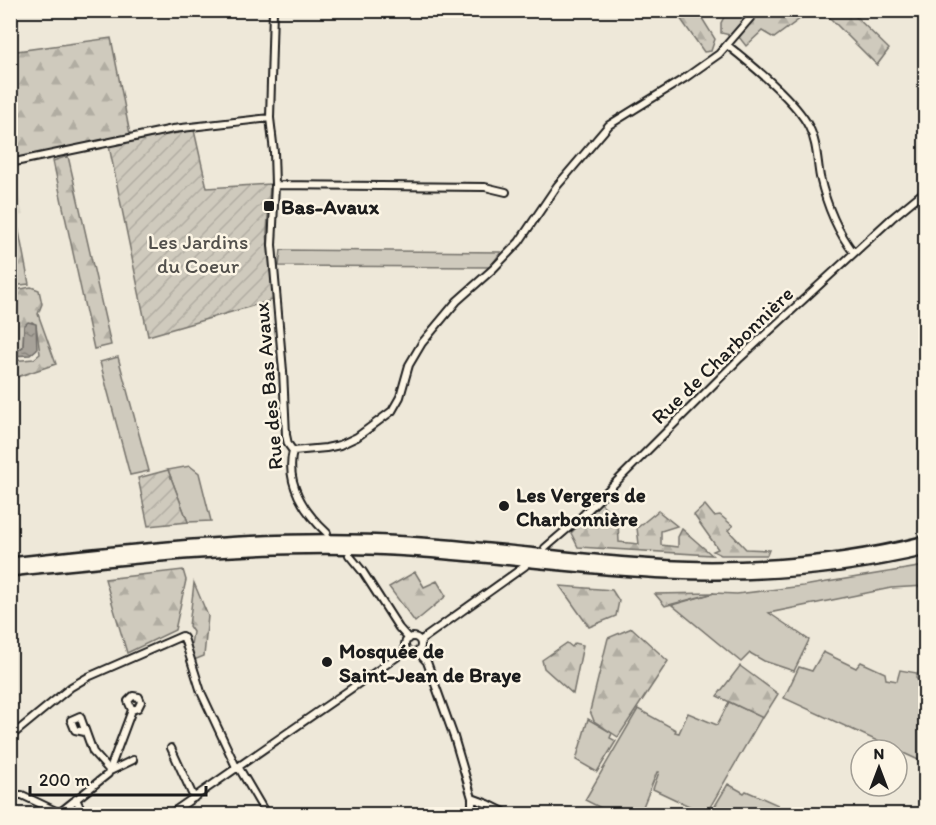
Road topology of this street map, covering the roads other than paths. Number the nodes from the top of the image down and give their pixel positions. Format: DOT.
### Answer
graph roads {
  1 [pos="273,10"];
  2 [pos="757,10"];
  3 [pos="727,45"];
  4 [pos="270,118"];
  5 [pos="10,163"];
  6 [pos="275,185"];
  7 [pos="926,190"];
  8 [pos="506,192"];
  9 [pos="854,253"];
  10 [pos="293,451"];
  11 [pos="327,533"];
  12 [pos="926,541"];
  13 [pos="545,548"];
  14 [pos="926,550"];
  15 [pos="349,555"];
  16 [pos="10,562"];
  17 [pos="525,566"];
  18 [pos="10,571"];
  19 [pos="409,639"];
  20 [pos="420,641"];
  21 [pos="407,650"];
  22 [pos="418,652"];
  23 [pos="132,710"];
  24 [pos="85,732"];
  25 [pos="10,737"];
  26 [pos="171,748"];
  27 [pos="132,760"];
  28 [pos="238,769"];
  29 [pos="110,771"];
  30 [pos="10,795"];
  31 [pos="194,798"];
  32 [pos="472,798"];
  33 [pos="76,799"];
  34 [pos="61,814"];
  35 [pos="83,814"];
  36 [pos="170,814"];
  37 [pos="266,814"];
  38 [pos="471,814"];
  39 [pos="508,814"];
  40 [pos="915,814"];
  41 [pos="926,814"];
  1 -- 4 [label="street, Rue des Bas Avaux"];
  2 -- 3 [label="street"];
  3 -- 9 [label="street"];
  3 -- 10 [label="street"];
  4 -- 5 [label="street"];
  4 -- 6 [label="street, Rue des Bas Avaux"];
  6 -- 8 [label="street"];
  6 -- 10 [label="street, Rue des Bas Avaux"];
  7 -- 9 [label="street, Rue de Charbonnière"];
  9 -- 13 [label="street, Rue de Charbonnière"];
  10 -- 11 [label="street, Rue des Bas Avaux"];
  12 -- 16 [label="highway"];
  14 -- 18 [label="highway"];
  15 -- 19 [label="street"];
  17 -- 20 [label="street"];
  19 -- 20 [label="street"];
  19 -- 21 [label="street"];
  20 -- 22 [label="street"];
  21 -- 22 [label="street"];
  21 -- 28 [label="street"];
  22 -- 32 [label="street"];
  23 -- 29 [label="street"];
  24 -- 29 [label="street"];
  25 -- 28 [label="street"];
  26 -- 31 [label="street"];
  27 -- 29 [label="street"];
  28 -- 31 [label="street"];
  28 -- 37 [label="street"];
  29 -- 33 [label="street"];
  30 -- 34 [label="street"];
  31 -- 36 [label="street"];
  32 -- 38 [label="street"];
  32 -- 39 [label="street"];
  33 -- 34 [label="street"];
  33 -- 35 [label="street"];
  40 -- 41 [label="street"];
}
